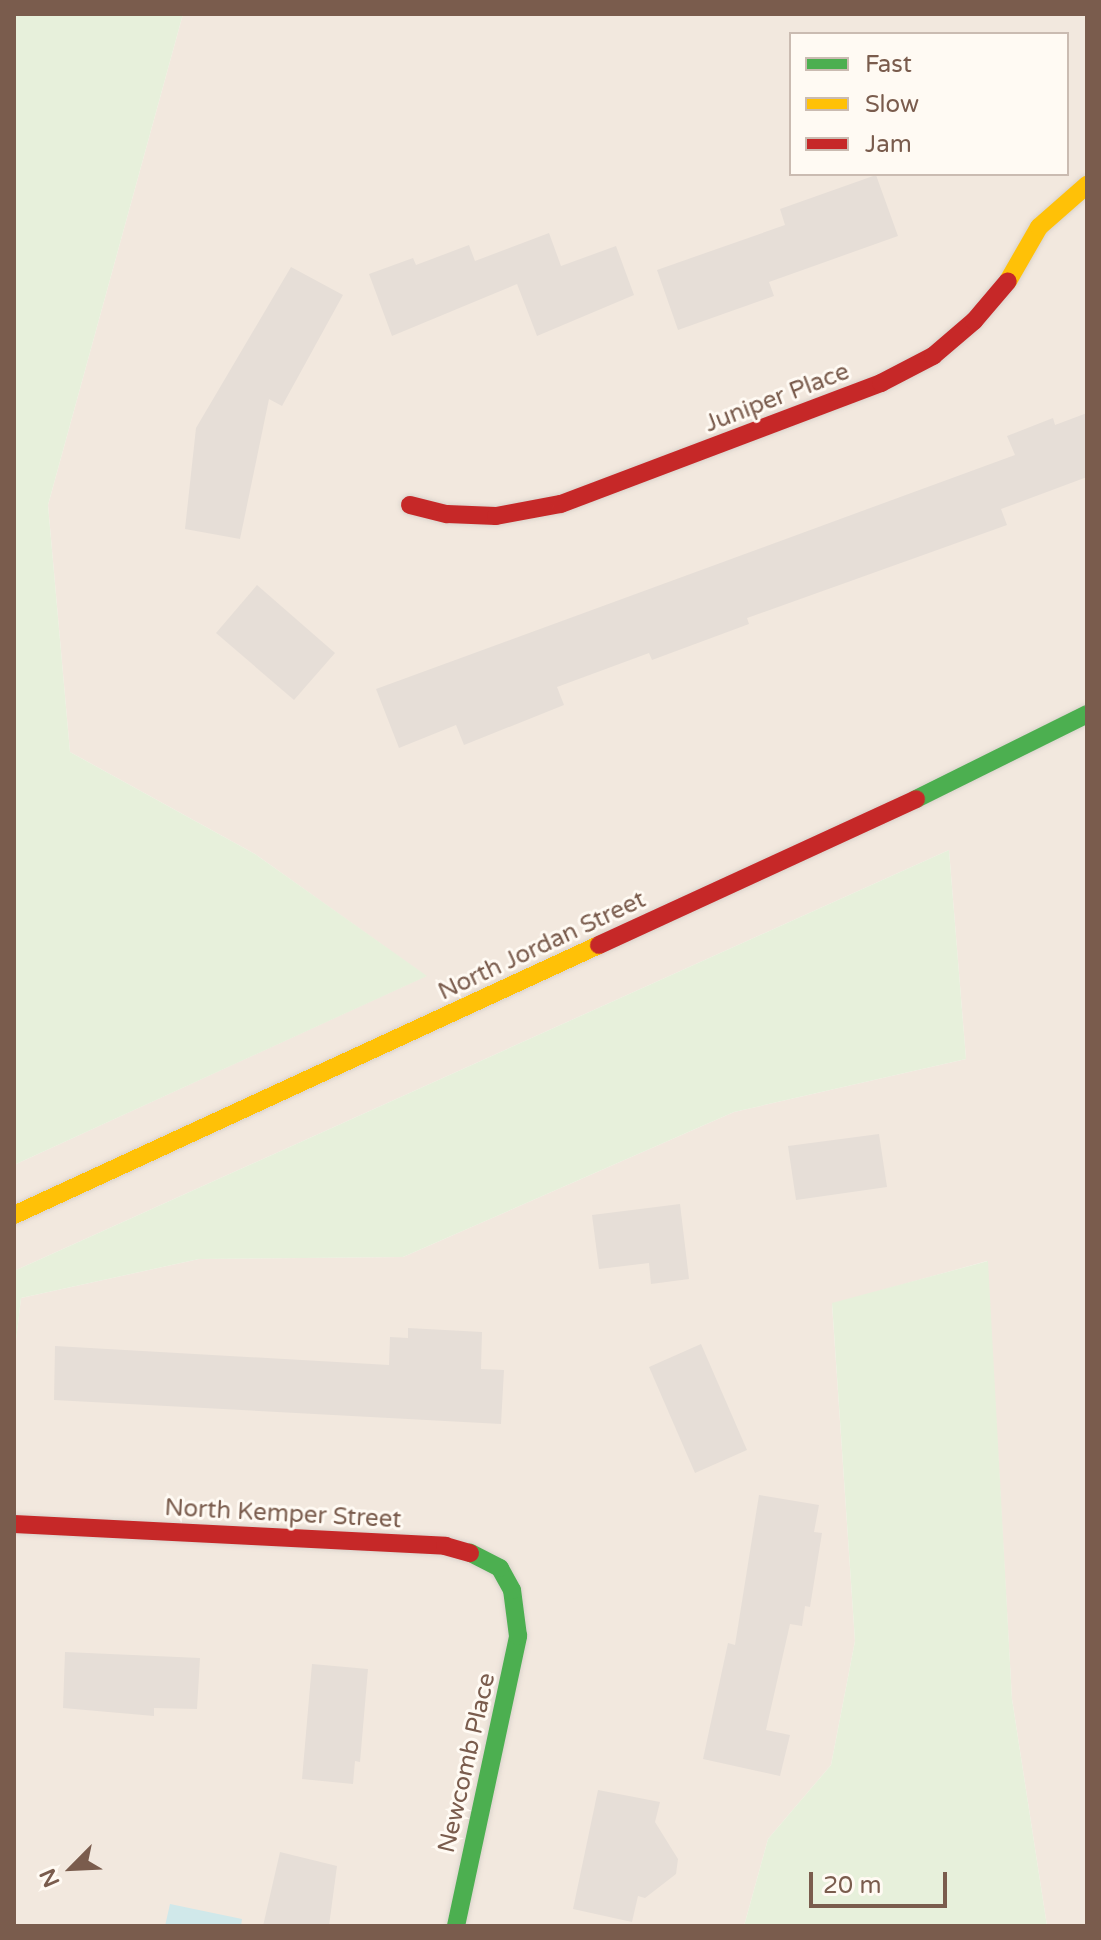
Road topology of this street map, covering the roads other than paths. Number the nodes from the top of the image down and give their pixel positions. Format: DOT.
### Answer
graph roads {
  1 [pos="1087,185"];
  2 [pos="410,505"];
  3 [pos="1087,714"];
  4 [pos="14,1215"];
  5 [pos="14,1524"];
  6 [pos="515,1610"];
  7 [pos="456,1926"];
  1 -- 2 [label="street, Juniper Place"];
  3 -- 4 [label="street, North Jordan Street"];
  5 -- 6 [label="street, North Kemper Street"];
  6 -- 7 [label="street, Newcomb Place"];
}
